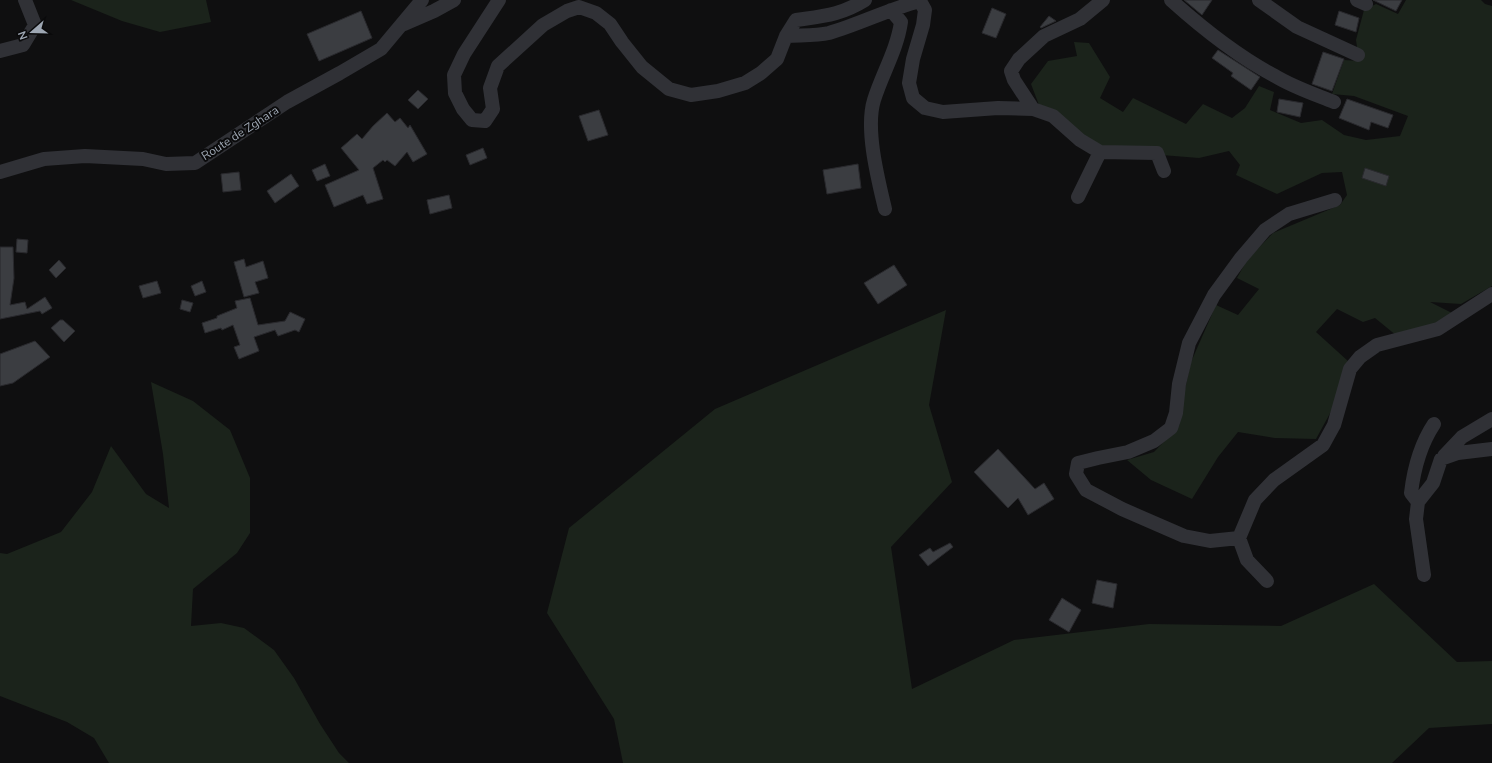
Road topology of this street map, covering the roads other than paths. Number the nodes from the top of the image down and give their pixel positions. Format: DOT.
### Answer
graph roads {
  1 [pos="24,0"];
  2 [pos="422,0"];
  3 [pos="454,0"];
  4 [pos="499,0"];
  5 [pos="865,0"];
  6 [pos="1086,0"];
  7 [pos="1104,0"];
  8 [pos="1171,0"];
  9 [pos="1258,0"];
  10 [pos="891,10"];
  11 [pos="1074,22"];
  12 [pos="401,26"];
  13 [pos="786,36"];
  14 [pos="0,51"];
  15 [pos="1358,55"];
  16 [pos="1334,102"];
  17 [pos="1033,109"];
  18 [pos="1100,152"];
  19 [pos="1164,171"];
  20 [pos="0,172"];
  21 [pos="1078,197"];
  22 [pos="1335,200"];
  23 [pos="884,209"];
  24 [pos="1492,294"];
  25 [pos="1492,418"];
  26 [pos="1434,424"];
  27 [pos="1492,449"];
  28 [pos="1441,459"];
  29 [pos="1418,502"];
  30 [pos="1239,538"];
  31 [pos="1424,575"];
  32 [pos="1267,581"];
  1 -- 14 [label="street"];
  2 -- 12 [label="street, Route de Zghara"];
  3 -- 12 [label="street"];
  4 -- 13 [label="street"];
  5 -- 13 [label="street"];
  6 -- 11 [label="street"];
  7 -- 11 [label="street"];
  8 -- 16 [label="street"];
  9 -- 15 [label="street"];
  10 -- 13 [label="street"];
  10 -- 17 [label="street"];
  10 -- 23 [label="street"];
  11 -- 17 [label="street"];
  12 -- 20 [label="street, Route de Zghara"];
  17 -- 18 [label="street"];
  18 -- 19 [label="street"];
  18 -- 21 [label="street"];
  22 -- 30 [label="street"];
  24 -- 30 [label="street"];
  25 -- 28 [label="street"];
  26 -- 29 [label="street"];
  27 -- 28 [label="street"];
  28 -- 29 [label="street"];
  29 -- 31 [label="street"];
  30 -- 32 [label="street"];
}
